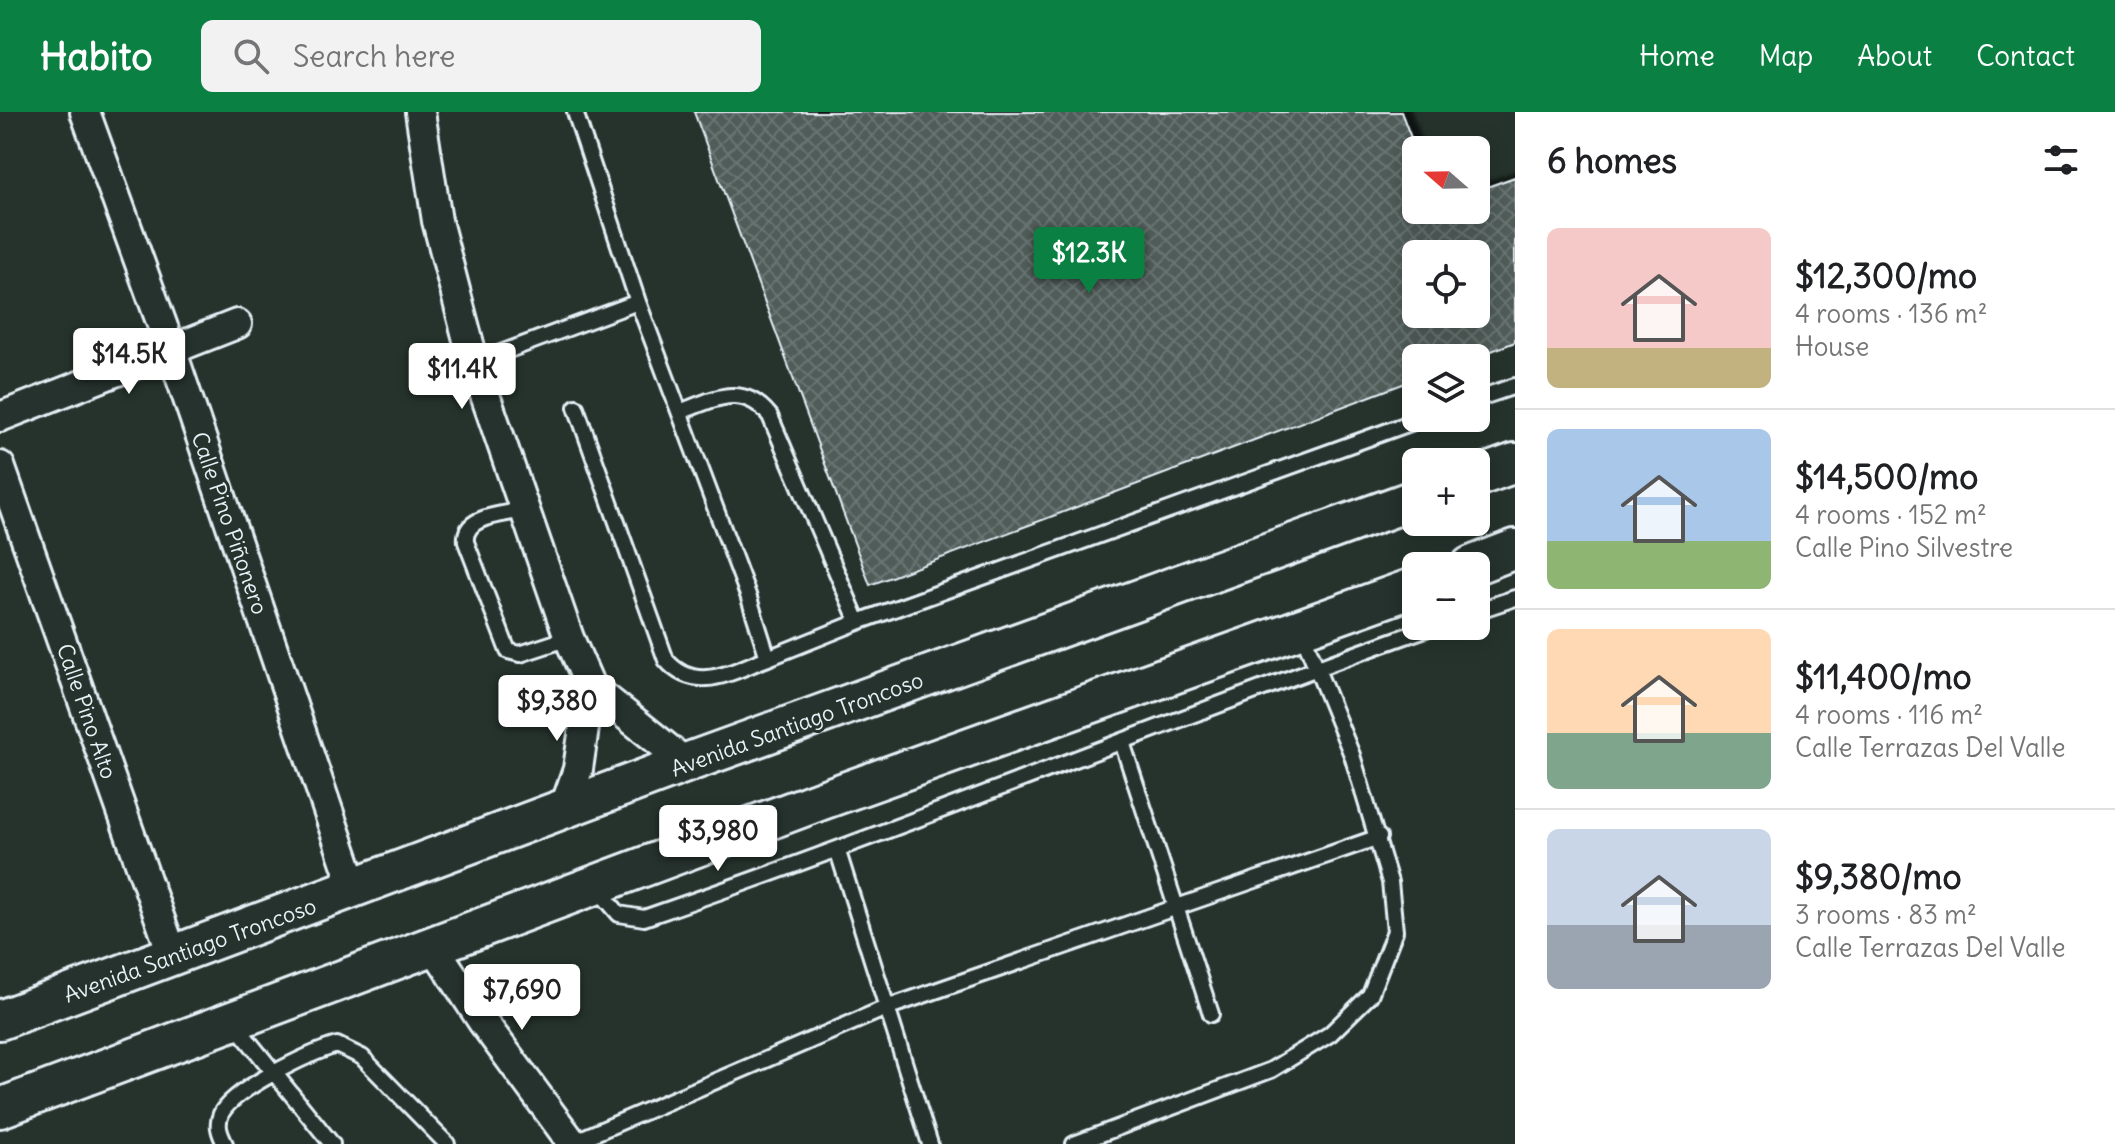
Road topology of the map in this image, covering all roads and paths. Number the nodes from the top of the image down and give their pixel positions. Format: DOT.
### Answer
graph roads {
  1 [pos="85,112"];
  2 [pos="420,112"];
  3 [pos="575,112"];
  4 [pos="638,302"];
  5 [pos="237,324"];
  6 [pos="172,352"];
  7 [pos="474,363"];
  8 [pos="1515,386"];
  9 [pos="1490,394"];
  10 [pos="576,407"];
  11 [pos="680,412"];
  12 [pos="0,417"];
  13 [pos="1402,426"];
  14 [pos="1515,463"];
  15 [pos="0,466"];
  16 [pos="1490,472"];
  17 [pos="1402,504"];
  18 [pos="523,510"];
  19 [pos="1515,549"];
  20 [pos="1490,559"];
  21 [pos="1402,592"];
  22 [pos="1515,598"];
  23 [pos="1490,606"];
  24 [pos="858,622"];
  25 [pos="1301,630"];
  26 [pos="1402,637"];
  27 [pos="569,638"];
  28 [pos="768,658"];
  29 [pos="1316,667"];
  30 [pos="590,686"];
  31 [pos="1122,742"];
  32 [pos="686,763"];
  33 [pos="564,809"];
  34 [pos="1379,837"];
  35 [pos="838,852"];
  36 [pos="595,886"];
  37 [pos="355,890"];
  38 [pos="1175,908"];
  39 [pos="434,947"];
  40 [pos="173,956"];
  41 [pos="886,1008"];
  42 [pos="1211,1014"];
  43 [pos="0,1020"];
  44 [pos="233,1021"];
  45 [pos="276,1073"];
  46 [pos="0,1108"];
  47 [pos="571,1143"];
  48 [pos="225,1144"];
  49 [pos="332,1144"];
  50 [pos="447,1144"];
  51 [pos="930,1144"];
  52 [pos="1074,1144"];
  1 -- 6 [label="street, Calle Pino Piñonero"];
  2 -- 7 [label="street"];
  3 -- 4 [label="lane"];
  4 -- 7 [label="lane"];
  4 -- 11 [label="lane"];
  5 -- 6 [label="street"];
  6 -- 12 [label="street"];
  6 -- 37 [label="street, Calle Pino Piñonero"];
  7 -- 18 [label="street"];
  8 -- 9 [label="lane"];
  10 -- 28 [label="lane"];
  11 -- 24 [label="lane"];
  11 -- 28 [label="lane"];
  13 -- 24 [label="lane"];
  14 -- 16 [label="main road"];
  15 -- 40 [label="street, Calle Pino Alto"];
  17 -- 32 [label="main road, Avenida Santiago Troncoso"];
  18 -- 27 [label="street"];
  18 -- 27 [label="lane"];
  19 -- 20 [label="main road"];
  21 -- 25 [label="main road"];
  22 -- 23 [label="lane"];
  24 -- 28 [label="lane"];
  25 -- 29 [label="lane"];
  25 -- 36 [label="main road"];
  26 -- 29 [label="lane"];
  27 -- 30 [label="street"];
  29 -- 31 [label="lane"];
  29 -- 34 [label="lane"];
  30 -- 32 [label="street"];
  30 -- 33 [label="street"];
  31 -- 35 [label="lane"];
  31 -- 38 [label="lane"];
  32 -- 33 [label="main road, Avenida Santiago Troncoso"];
  33 -- 37 [label="main road, Avenida Santiago Troncoso"];
  34 -- 38 [label="lane"];
  34 -- 52 [label="lane"];
  35 -- 36 [label="lane"];
  35 -- 41 [label="lane"];
  36 -- 39 [label="main road"];
  37 -- 40 [label="main road, Avenida Santiago Troncoso"];
  38 -- 41 [label="lane"];
  38 -- 42 [label="lane"];
  39 -- 44 [label="main road"];
  39 -- 47 [label="street"];
  40 -- 43 [label="main road, Avenida Santiago Troncoso"];
  41 -- 47 [label="lane"];
  41 -- 51 [label="lane"];
  44 -- 45 [label="lane"];
  44 -- 46 [label="main road"];
  45 -- 48 [label="lane"];
  45 -- 49 [label="lane"];
  45 -- 50 [label="lane"];
}
